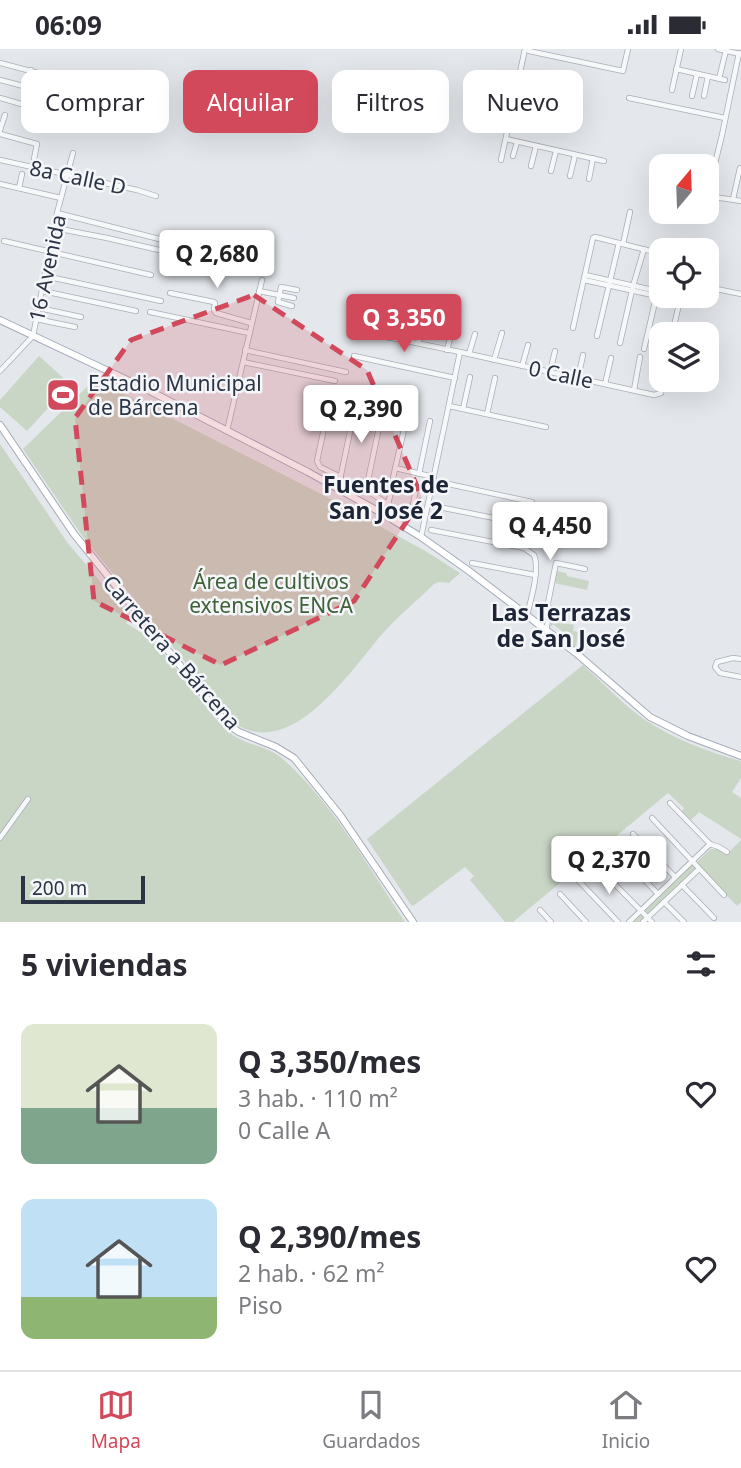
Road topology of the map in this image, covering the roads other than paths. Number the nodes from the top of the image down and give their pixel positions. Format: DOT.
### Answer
graph roads {
  1 [pos="628,49"];
  2 [pos="681,49"];
  3 [pos="718,49"];
  4 [pos="527,50"];
  5 [pos="726,50"];
  6 [pos="740,54"];
  7 [pos="0,63"];
  8 [pos="676,69"];
  9 [pos="31,70"];
  10 [pos="697,74"];
  11 [pos="708,76"];
  12 [pos="0,80"];
  13 [pos="21,86"];
  14 [pos="671,90"];
  15 [pos="692,96"];
  16 [pos="704,96"];
  17 [pos="0,98"];
  18 [pos="629,98"];
  19 [pos="21,104"];
  20 [pos="5,115"];
  21 [pos="725,118"];
  22 [pos="0,132"];
  23 [pos="506,139"];
  24 [pos="517,142"];
  25 [pos="536,146"];
  26 [pos="556,151"];
  27 [pos="73,153"];
  28 [pos="717,154"];
  29 [pos="575,155"];
  30 [pos="513,156"];
  31 [pos="593,158"];
  32 [pos="34,159"];
  33 [pos="0,160"];
  34 [pos="501,160"];
  35 [pos="604,161"];
  36 [pos="531,166"];
  37 [pos="740,168"];
  38 [pos="551,171"];
  39 [pos="22,174"];
  40 [pos="66,175"];
  41 [pos="570,176"];
  42 [pos="589,179"];
  43 [pos="0,184"];
  44 [pos="19,188"];
  45 [pos="156,196"];
  46 [pos="61,198"];
  47 [pos="719,198"];
  48 [pos="733,199"];
  49 [pos="741,201"];
  50 [pos="631,212"];
  51 [pos="57,213"];
  52 [pos="55,229"];
  53 [pos="4,241"];
  54 [pos="175,243"];
  55 [pos="621,244"];
  56 [pos="644,249"];
  57 [pos="159,250"];
  58 [pos="649,250"];
  59 [pos="50,251"];
  60 [pos="151,275"];
  61 [pos="45,276"];
  62 [pos="584,277"];
  63 [pos="262,280"];
  64 [pos="609,283"];
  65 [pos="633,288"];
  66 [pos="719,289"];
  67 [pos="297,290"];
  68 [pos="43,291"];
  69 [pos="259,291"];
  70 [pos="649,291"];
  71 [pos="170,293"];
  72 [pos="741,294"];
  73 [pos="279,295"];
  74 [pos="294,298"];
  75 [pos="161,301"];
  76 [pos="292,306"];
  77 [pos="368,307"];
  78 [pos="39,308"];
  79 [pos="654,308"];
  80 [pos="136,311"];
  81 [pos="150,312"];
  82 [pos="398,314"];
  83 [pos="81,317"];
  84 [pos="36,319"];
  85 [pos="0,320"];
  86 [pos="424,320"];
  87 [pos="251,323"];
  88 [pos="75,327"];
  89 [pos="453,327"];
  90 [pos="573,328"];
  91 [pos="249,333"];
  92 [pos="502,333"];
  93 [pos="475,334"];
  94 [pos="33,335"];
  95 [pos="597,336"];
  96 [pos="389,338"];
  97 [pos="418,343"];
  98 [pos="620,343"];
  99 [pos="528,345"];
  100 [pos="644,349"];
  101 [pos="246,350"];
  102 [pos="447,350"];
  103 [pos="555,351"];
  104 [pos="460,352"];
  105 [pos="469,354"];
  106 [pos="354,355"];
  107 [pos="583,355"];
  108 [pos="640,357"];
  109 [pos="611,358"];
  110 [pos="494,360"];
  111 [pos="243,362"];
  112 [pos="522,366"];
  113 [pos="0,371"];
  114 [pos="346,372"];
  115 [pos="550,372"];
  116 [pos="470,377"];
  117 [pos="455,378"];
  118 [pos="495,378"];
  119 [pos="578,378"];
  120 [pos="335,381"];
  121 [pos="605,384"];
  122 [pos="634,390"];
  123 [pos="660,392"];
  124 [pos="331,396"];
  125 [pos="356,403"];
  126 [pos="449,406"];
  127 [pos="383,408"];
  128 [pos="463,409"];
  129 [pos="487,414"];
  130 [pos="407,416"];
  131 [pos="430,421"];
  132 [pos="0,425"];
  133 [pos="546,427"];
  134 [pos="227,431"];
  135 [pos="395,468"];
  136 [pos="419,474"];
  137 [pos="341,477"];
  138 [pos="434,477"];
  139 [pos="439,482"];
  140 [pos="338,489"];
  141 [pos="416,489"];
  142 [pos="389,504"];
  143 [pos="434,506"];
  144 [pos="385,516"];
  145 [pos="529,525"];
  146 [pos="431,530"];
  147 [pos="421,537"];
  148 [pos="524,548"];
  149 [pos="472,563"];
  150 [pos="585,569"];
  151 [pos="535,575"];
  152 [pos="524,614"];
  153 [pos="543,628"];
  154 [pos="741,659"];
  155 [pos="741,677"];
  156 [pos="741,756"];
  157 [pos="28,799"];
  158 [pos="670,803"];
  159 [pos="652,818"];
  160 [pos="633,834"];
  161 [pos="0,838"];
  162 [pos="710,845"];
  163 [pos="614,848"];
  164 [pos="727,852"];
  165 [pos="692,861"];
  166 [pos="595,864"];
  167 [pos="699,869"];
  168 [pos="675,877"];
  169 [pos="578,879"];
  170 [pos="682,885"];
  171 [pos="560,894"];
  172 [pos="658,894"];
  173 [pos="724,895"];
  174 [pos="664,902"];
  175 [pos="540,910"];
  176 [pos="641,910"];
  177 [pos="714,918"];
  178 [pos="647,921"];
  179 [pos="413,922"];
  180 [pos="551,922"];
  181 [pos="586,922"];
  182 [pos="618,922"];
  183 [pos="628,922"];
  184 [pos="684,922"];
  1 -- 4 [label="street"];
  2 -- 8 [label="street"];
  3 -- 5 [label="street"];
  4 -- 23 [label="street"];
  5 -- 6 [label="street"];
  5 -- 11 [label="street"];
  6 -- 21 [label="street"];
  7 -- 9 [label="street"];
  8 -- 10 [label="street"];
  8 -- 14 [label="street"];
  10 -- 11 [label="street"];
  10 -- 15 [label="street"];
  11 -- 16 [label="street"];
  12 -- 13 [label="street"];
  17 -- 19 [label="street"];
  18 -- 21 [label="street"];
  20 -- 22 [label="street"];
  21 -- 28 [label="street"];
  22 -- 32 [label="street"];
  23 -- 24 [label="street"];
  23 -- 34 [label="street"];
  24 -- 25 [label="street"];
  24 -- 30 [label="street"];
  25 -- 26 [label="street"];
  25 -- 36 [label="street"];
  26 -- 29 [label="street"];
  26 -- 38 [label="street"];
  27 -- 40 [label="street, 16 Avenida"];
  29 -- 31 [label="street"];
  29 -- 41 [label="street"];
  31 -- 35 [label="street"];
  31 -- 42 [label="street"];
  33 -- 40 [label="street, 8a Calle D"];
  37 -- 48 [label="street"];
  39 -- 44 [label="street"];
  40 -- 45 [label="street, 8a Calle D"];
  40 -- 46 [label="street, 16 Avenida"];
  43 -- 44 [label="street"];
  44 -- 46 [label="street"];
  46 -- 51 [label="street, 16 Avenida"];
  47 -- 48 [label="street"];
  48 -- 49 [label="street"];
  50 -- 55 [label="street"];
  51 -- 52 [label="street, 16 Avenida"];
  51 -- 54 [label="street"];
  52 -- 57 [label="street"];
  52 -- 59 [label="street, 16 Avenida"];
  53 -- 59 [label="street"];
  55 -- 56 [label="street"];
  55 -- 62 [label="street"];
  55 -- 64 [label="street"];
  56 -- 58 [label="street"];
  56 -- 65 [label="street"];
  59 -- 60 [label="street"];
  59 -- 61 [label="street, 16 Avenida"];
  61 -- 68 [label="street, 16 Avenida"];
  61 -- 75 [label="street"];
  62 -- 64 [label="street"];
  62 -- 90 [label="street"];
  63 -- 69 [label="street"];
  64 -- 65 [label="street"];
  64 -- 95 [label="street"];
  65 -- 70 [label="street"];
  65 -- 98 [label="street"];
  66 -- 72 [label="street"];
  67 -- 73 [label="street"];
  68 -- 78 [label="street, 16 Avenida"];
  68 -- 80 [label="street"];
  69 -- 73 [label="street"];
  69 -- 87 [label="street"];
  71 -- 87 [label="street"];
  73 -- 74 [label="street"];
  73 -- 76 [label="street"];
  77 -- 96 [label="street, 0 Calle"];
  78 -- 83 [label="street"];
  78 -- 84 [label="street, 16 Avenida"];
  79 -- 100 [label="street"];
  81 -- 91 [label="street"];
  82 -- 96 [label="street"];
  84 -- 88 [label="street"];
  84 -- 94 [label="street, 16 Avenida"];
  85 -- 94 [label="main road"];
  86 -- 97 [label="street"];
  87 -- 91 [label="street"];
  89 -- 102 [label="street"];
  91 -- 101 [label="street"];
  92 -- 110 [label="street"];
  93 -- 105 [label="street"];
  94 -- 113 [label="street, 16 Avenida"];
  94 -- 134 [label="main road"];
  96 -- 97 [label="street, 0 Calle"];
  97 -- 102 [label="street, 0 Calle"];
  99 -- 112 [label="street"];
  101 -- 111 [label="street"];
  101 -- 114 [label="street"];
  102 -- 104 [label="street, 0 Calle"];
  103 -- 115 [label="street"];
  104 -- 105 [label="street, 0 Calle"];
  104 -- 117 [label="street"];
  105 -- 110 [label="street, 0 Calle"];
  106 -- 117 [label="street"];
  107 -- 119 [label="street"];
  108 -- 122 [label="street"];
  109 -- 121 [label="street"];
  110 -- 112 [label="street, 0 Calle"];
  111 -- 120 [label="street"];
  111 -- 134 [label="street"];
  112 -- 115 [label="street, 0 Calle"];
  115 -- 119 [label="street, 0 Calle"];
  116 -- 128 [label="street"];
  117 -- 126 [label="street"];
  118 -- 129 [label="street"];
  119 -- 121 [label="street, 0 Calle"];
  121 -- 122 [label="street, 0 Calle"];
  122 -- 123 [label="street, 0 Calle"];
  124 -- 137 [label="street"];
  125 -- 137 [label="street"];
  126 -- 128 [label="street"];
  126 -- 138 [label="street"];
  127 -- 142 [label="street"];
  128 -- 129 [label="street"];
  129 -- 133 [label="street"];
  130 -- 135 [label="street"];
  131 -- 136 [label="street"];
  132 -- 179 [label="main road, Carretera a Bárcena"];
  134 -- 140 [label="main road"];
  135 -- 136 [label="street"];
  135 -- 142 [label="street"];
  136 -- 138 [label="street"];
  137 -- 140 [label="street"];
  138 -- 147 [label="street"];
  139 -- 145 [label="street"];
  140 -- 144 [label="main road"];
  141 -- 142 [label="street"];
  142 -- 144 [label="street"];
  143 -- 145 [label="street"];
  144 -- 147 [label="main road"];
  145 -- 148 [label="street"];
  146 -- 148 [label="street"];
  147 -- 152 [label="main road"];
  148 -- 151 [label="street"];
  149 -- 151 [label="street"];
  150 -- 153 [label="street"];
  151 -- 152 [label="street"];
  152 -- 153 [label="main road"];
  153 -- 156 [label="main road"];
  154 -- 155 [label="street"];
  157 -- 161 [label="street"];
  158 -- 162 [label="street"];
  159 -- 165 [label="street"];
  160 -- 168 [label="street"];
  162 -- 164 [label="street"];
  162 -- 165 [label="street"];
  163 -- 172 [label="street"];
  165 -- 167 [label="street"];
  165 -- 168 [label="street"];
  166 -- 176 [label="street"];
  167 -- 170 [label="street"];
  167 -- 173 [label="street"];
  168 -- 172 [label="street"];
  169 -- 182 [label="street"];
  170 -- 174 [label="street"];
  170 -- 177 [label="street"];
  171 -- 181 [label="street"];
  172 -- 176 [label="street"];
  174 -- 178 [label="street"];
  174 -- 184 [label="street"];
  175 -- 180 [label="street"];
  176 -- 178 [label="street"];
  176 -- 183 [label="street"];
}
